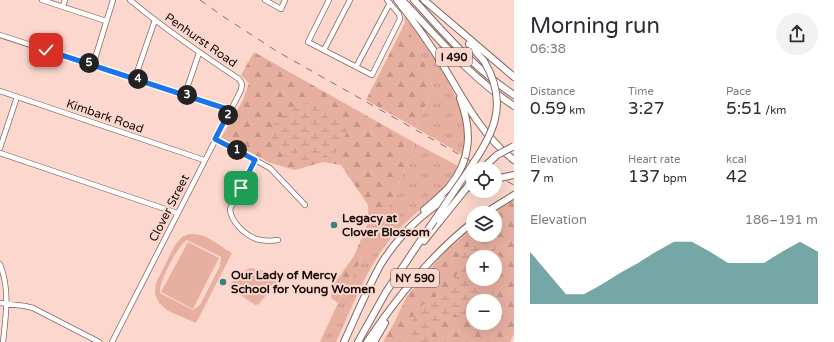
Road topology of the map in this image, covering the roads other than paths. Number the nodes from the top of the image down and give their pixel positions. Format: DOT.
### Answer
graph roads {
  1 [pos="42,0"];
  2 [pos="65,0"];
  3 [pos="113,0"];
  4 [pos="130,0"];
  5 [pos="265,0"];
  6 [pos="285,0"];
  7 [pos="329,0"];
  8 [pos="350,0"];
  9 [pos="397,0"];
  10 [pos="402,0"];
  11 [pos="414,0"];
  12 [pos="424,0"];
  13 [pos="388,1"];
  14 [pos="63,6"];
  15 [pos="437,12"];
  16 [pos="155,20"];
  17 [pos="106,21"];
  18 [pos="0,35"];
  19 [pos="324,50"];
  20 [pos="199,53"];
  21 [pos="92,64"];
  22 [pos="356,67"];
  23 [pos="449,75"];
  24 [pos="514,77"];
  25 [pos="135,78"];
  26 [pos="242,82"];
  27 [pos="0,91"];
  28 [pos="185,94"];
  29 [pos="514,95"];
  30 [pos="16,97"];
  31 [pos="514,106"];
  32 [pos="230,110"];
  33 [pos="215,139"];
  34 [pos="514,146"];
  35 [pos="0,148"];
  36 [pos="0,154"];
  37 [pos="204,160"];
  38 [pos="255,160"];
  39 [pos="514,160"];
  40 [pos="490,162"];
  41 [pos="514,175"];
  42 [pos="502,178"];
  43 [pos="466,188"];
  44 [pos="466,190"];
  45 [pos="514,195"];
  46 [pos="305,205"];
  47 [pos="496,206"];
  48 [pos="177,213"];
  49 [pos="466,228"];
  50 [pos="399,239"];
  51 [pos="278,240"];
  52 [pos="0,264"];
  53 [pos="416,277"];
  54 [pos="395,278"];
  55 [pos="0,303"];
  56 [pos="7,304"];
  57 [pos="3,342"];
  58 [pos="100,342"];
  59 [pos="112,342"];
  60 [pos="344,342"];
  61 [pos="358,342"];
  62 [pos="367,342"];
  63 [pos="374,342"];
  1 -- 14 [label="street"];
  2 -- 14 [label="street"];
  3 -- 17 [label="street"];
  4 -- 16 [label="street, Penhurst Road"];
  5 -- 6 [label="street"];
  7 -- 19 [label="street"];
  8 -- 19 [label="street"];
  9 -- 23 [label="highway"];
  10 -- 31 [label="highway, I 490"];
  11 -- 29 [label="highway, I 490"];
  12 -- 15 [label="highway"];
  13 -- 22 [label="street"];
  13 -- 22 [label="street"];
  14 -- 17 [label="street"];
  15 -- 24 [label="highway"];
  15 -- 54 [label="highway, bridge"];
  16 -- 20 [label="street, Penhurst Road"];
  16 -- 25 [label="street"];
  17 -- 21 [label="street"];
  18 -- 21 [label="street"];
  19 -- 22 [label="street"];
  20 -- 26 [label="street, Penhurst Road"];
  20 -- 28 [label="street"];
  21 -- 25 [label="street"];
  23 -- 39 [label="highway"];
  23 -- 50 [label="highway"];
  25 -- 28 [label="street"];
  26 -- 32 [label="street, Clover Street"];
  27 -- 30 [label="street, Kimbark Road"];
  28 -- 32 [label="street"];
  30 -- 35 [label="street"];
  30 -- 37 [label="street, Kimbark Road"];
  32 -- 33 [label="street, Clover Street"];
  33 -- 37 [label="street, Clover Street"];
  33 -- 38 [label="street"];
  34 -- 40 [label="highway, bridge"];
  36 -- 48 [label="street"];
  37 -- 48 [label="street, Clover Street"];
  38 -- 46 [label="street"];
  38 -- 51 [label="street"];
  41 -- 42 [label="highway"];
  43 -- 54 [label="highway, bridge"];
  44 -- 50 [label="highway, NY 590"];
  45 -- 47 [label="highway"];
  48 -- 59 [label="street, Clover Street"];
  49 -- 53 [label="highway, NY 590"];
  50 -- 60 [label="highway, NY 590"];
  52 -- 56 [label="street"];
  53 -- 62 [label="highway, NY 590"];
  53 -- 63 [label="highway"];
  54 -- 61 [label="highway"];
  55 -- 56 [label="street"];
  56 -- 57 [label="street"];
  56 -- 58 [label="street"];
}
